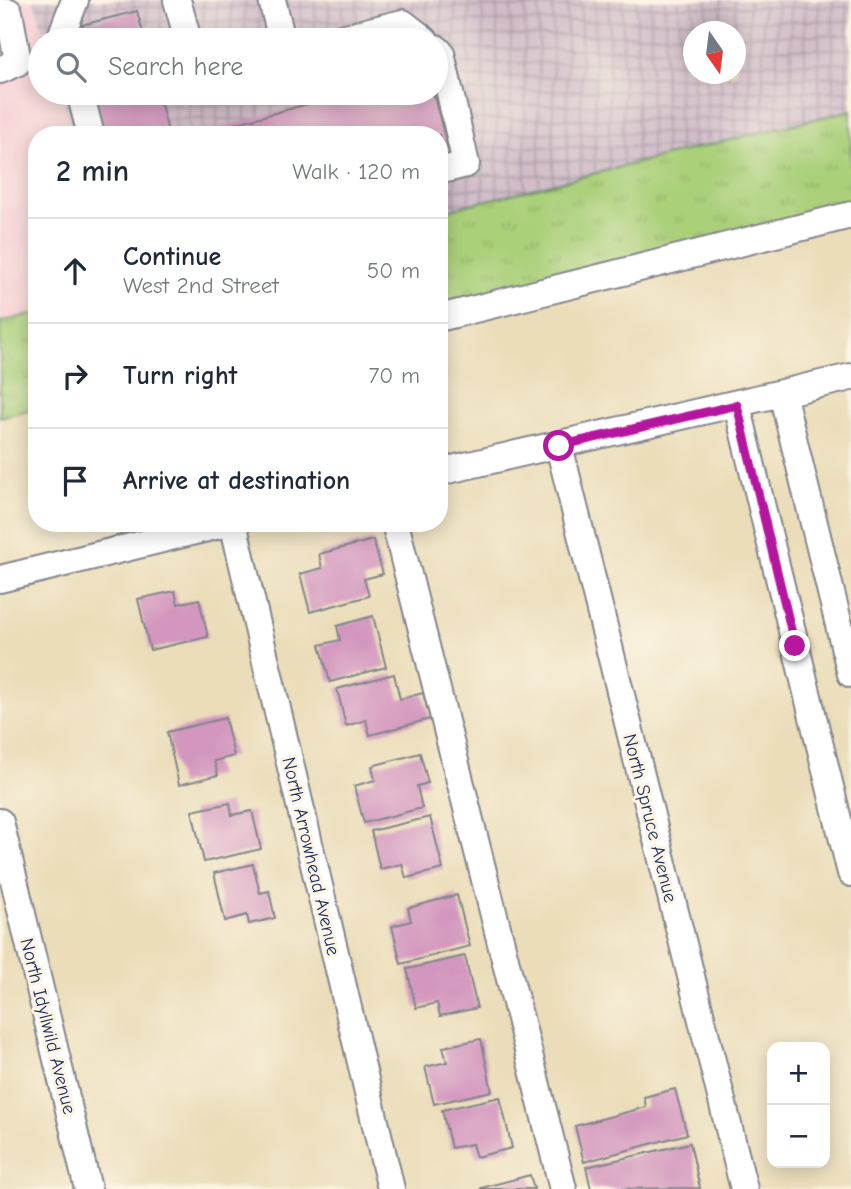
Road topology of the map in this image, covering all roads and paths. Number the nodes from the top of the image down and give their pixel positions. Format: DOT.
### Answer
graph roads {
  1 [pos="75,0"];
  2 [pos="177,0"];
  3 [pos="272,0"];
  4 [pos="0,11"];
  5 [pos="64,28"];
  6 [pos="185,28"];
  7 [pos="279,28"];
  8 [pos="382,28"];
  9 [pos="409,28"];
  10 [pos="0,70"];
  11 [pos="448,84"];
  12 [pos="83,105"];
  13 [pos="89,126"];
  14 [pos="448,169"];
  15 [pos="851,215"];
  16 [pos="448,316"];
  17 [pos="851,377"];
  18 [pos="782,393"];
  19 [pos="737,405"];
  20 [pos="559,446"];
  21 [pos="448,470"];
  22 [pos="194,532"];
  23 [pos="233,532"];
  24 [pos="397,532"];
  25 [pos="0,579"];
  26 [pos="851,674"];
  27 [pos="0,822"];
  28 [pos="851,873"];
  29 [pos="88,1189"];
  30 [pos="391,1189"];
  31 [pos="563,1189"];
  32 [pos="744,1189"];
  1 -- 5 [label="street"];
  2 -- 6 [label="street"];
  3 -- 7 [label="street"];
  4 -- 10 [label="street"];
  8 -- 9 [label="street"];
  11 -- 14 [label="street"];
  12 -- 13 [label="street"];
  15 -- 16 [label="street"];
  17 -- 18 [label="street"];
  18 -- 19 [label="street"];
  18 -- 26 [label="street"];
  19 -- 20 [label="street"];
  19 -- 28 [label="street"];
  20 -- 21 [label="street"];
  20 -- 32 [label="street, North Spruce Avenue"];
  22 -- 25 [label="street"];
  23 -- 30 [label="street, North Arrowhead Avenue"];
  24 -- 31 [label="street"];
  27 -- 29 [label="street, North Idyllwild Avenue"];
}
